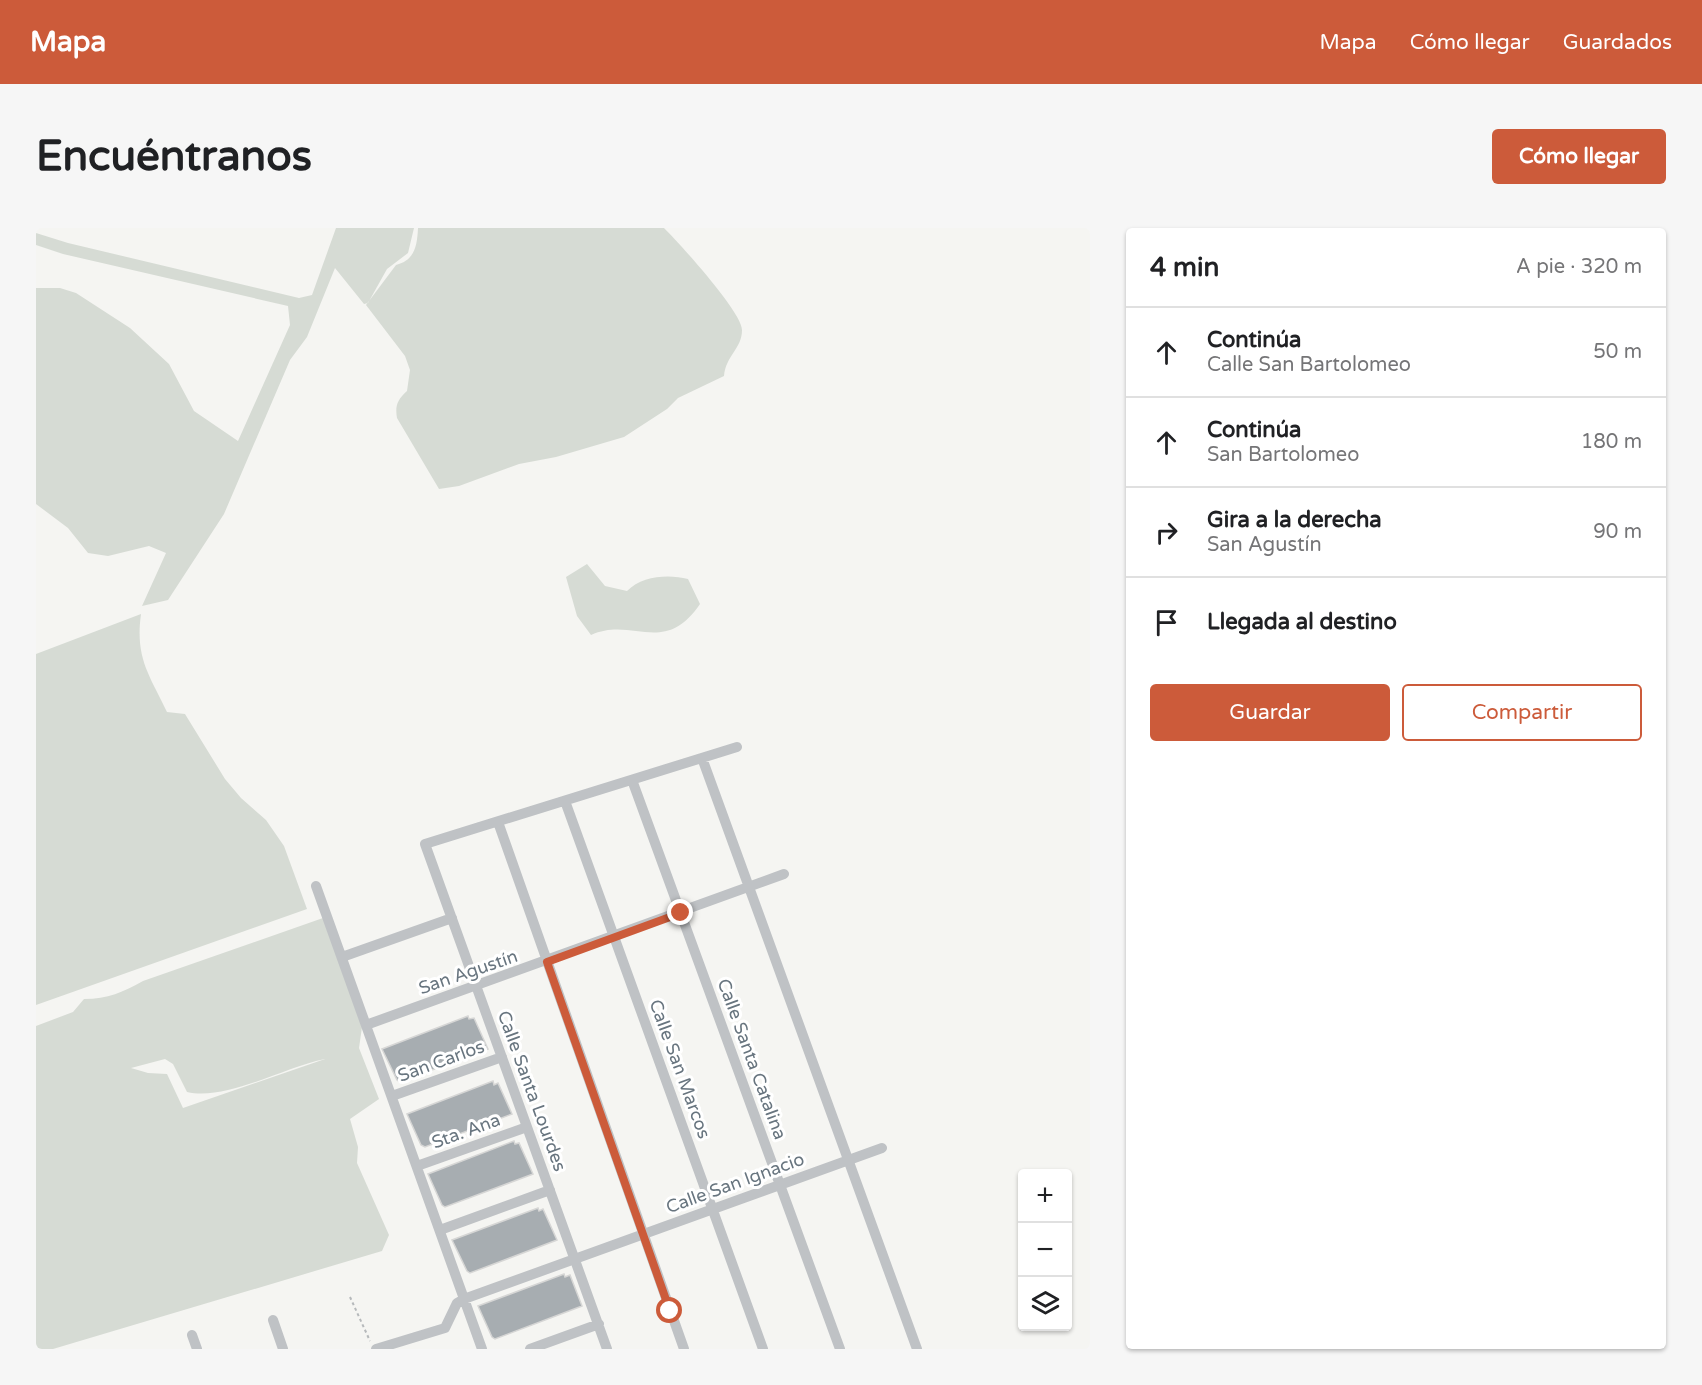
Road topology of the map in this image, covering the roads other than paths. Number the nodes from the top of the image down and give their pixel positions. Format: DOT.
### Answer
graph roads {
  1 [pos="737,747"];
  2 [pos="702,758"];
  3 [pos="632,780"];
  4 [pos="565,801"];
  5 [pos="498,822"];
  6 [pos="784,874"];
  7 [pos="316,886"];
  8 [pos="750,887"];
  9 [pos="681,913"];
  10 [pos="452,918"];
  11 [pos="614,937"];
  12 [pos="342,957"];
  13 [pos="547,962"];
  14 [pos="476,986"];
  15 [pos="366,1025"];
  16 [pos="502,1057"];
  17 [pos="392,1096"];
  18 [pos="527,1127"];
  19 [pos="882,1148"];
  20 [pos="848,1160"];
  21 [pos="417,1166"];
  22 [pos="780,1185"];
  23 [pos="550,1190"];
  24 [pos="713,1209"];
  25 [pos="440,1230"];
  26 [pos="643,1234"];
  27 [pos="575,1259"];
  28 [pos="464,1299"];
  29 [pos="273,1320"];
  30 [pos="598,1324"];
  31 [pos="192,1335"];
  32 [pos="197,1349"];
  33 [pos="284,1349"];
  34 [pos="375,1349"];
  35 [pos="482,1349"];
  36 [pos="530,1349"];
  37 [pos="608,1349"];
  38 [pos="684,1349"];
  39 [pos="763,1349"];
  40 [pos="840,1349"];
  41 [pos="917,1349"];
  1 -- 2 [label="street"];
  2 -- 3 [label="street"];
  2 -- 8 [label="street"];
  3 -- 4 [label="street"];
  3 -- 9 [label="street, Calle Santa Catalina"];
  4 -- 5 [label="street"];
  4 -- 11 [label="street, Calle San Marcos"];
  5 -- 10 [label="street, Calle Santa Lourdes"];
  5 -- 13 [label="street"];
  6 -- 8 [label="street, San Agustín"];
  7 -- 12 [label="street"];
  8 -- 9 [label="street, San Agustín"];
  8 -- 20 [label="street"];
  9 -- 11 [label="street, San Agustín"];
  9 -- 22 [label="street, Calle Santa Catalina"];
  10 -- 12 [label="street"];
  10 -- 14 [label="street, Calle Santa Lourdes"];
  11 -- 13 [label="street, San Agustín"];
  11 -- 24 [label="street, Calle San Marcos"];
  12 -- 15 [label="street"];
  13 -- 14 [label="street, San Agustín"];
  13 -- 26 [label="street"];
  14 -- 15 [label="street, San Agustín"];
  14 -- 16 [label="street, Calle Santa Lourdes"];
  15 -- 17 [label="street"];
  16 -- 17 [label="street, San Carlos"];
  16 -- 18 [label="street, Calle Santa Lourdes"];
  17 -- 21 [label="street"];
  18 -- 21 [label="street, Sta. Ana"];
  18 -- 23 [label="street, Calle Santa Lourdes"];
  19 -- 20 [label="street, Calle San Ignacio"];
  20 -- 22 [label="street, Calle San Ignacio"];
  20 -- 41 [label="street"];
  21 -- 25 [label="street"];
  22 -- 24 [label="street, Calle San Ignacio"];
  22 -- 40 [label="street, Calle Santa Catalina"];
  23 -- 25 [label="street"];
  23 -- 27 [label="street, Calle Santa Lourdes"];
  24 -- 26 [label="street, Calle San Ignacio"];
  24 -- 39 [label="street, Calle San Marcos"];
  25 -- 28 [label="street"];
  26 -- 27 [label="street, Calle San Ignacio"];
  26 -- 38 [label="street"];
  27 -- 28 [label="street, Calle San Ignacio"];
  27 -- 30 [label="street, Calle Santa Lourdes"];
  28 -- 34 [label="street"];
  28 -- 35 [label="street"];
  29 -- 33 [label="street"];
  30 -- 36 [label="street"];
  30 -- 37 [label="street, Calle Santa Lourdes"];
  31 -- 32 [label="street"];
}
